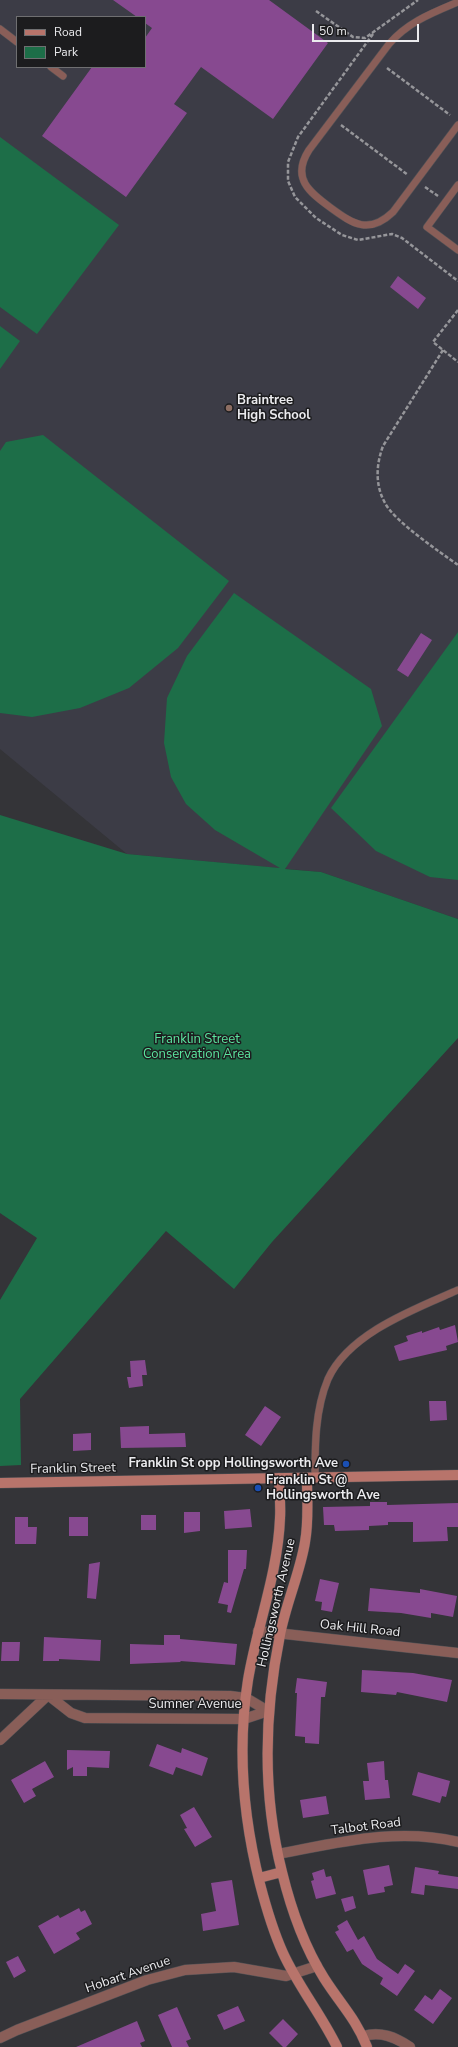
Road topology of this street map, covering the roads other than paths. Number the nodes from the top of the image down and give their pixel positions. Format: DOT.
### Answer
graph roads {
  1 [pos="458,1"];
  2 [pos="0,29"];
  3 [pos="16,41"];
  4 [pos="52,68"];
  5 [pos="63,76"];
  6 [pos="458,125"];
  7 [pos="458,185"];
  8 [pos="458,250"];
  9 [pos="458,1290"];
  10 [pos="458,1475"];
  11 [pos="278,1478"];
  12 [pos="311,1478"];
  13 [pos="0,1483"];
  14 [pos="258,1631"];
  15 [pos="280,1634"];
  16 [pos="458,1653"];
  17 [pos="0,1694"];
  18 [pos="48,1695"];
  19 [pos="246,1698"];
  20 [pos="268,1711"];
  21 [pos="244,1719"];
  22 [pos="0,1740"];
  23 [pos="458,1842"];
  24 [pos="278,1854"];
  25 [pos="282,1872"];
  26 [pos="259,1878"];
  27 [pos="317,1966"];
  28 [pos="295,1975"];
  29 [pos="363,2036"];
  30 [pos="0,2038"];
  31 [pos="337,2047"];
  32 [pos="367,2047"];
  33 [pos="410,2047"];
  1 -- 6 [label="lane"];
  2 -- 3 [label="lane"];
  4 -- 5 [label="lane"];
  7 -- 8 [label="lane"];
  9 -- 12 [label="lane"];
  10 -- 12 [label="street, Franklin Street"];
  11 -- 12 [label="street, Franklin Street"];
  11 -- 13 [label="street, Franklin Street"];
  11 -- 14 [label="street, Hollingsworth Avenue"];
  12 -- 15 [label="street, Hollingsworth Avenue"];
  14 -- 15 [label="street, Oak Hill Road"];
  14 -- 19 [label="street, Hollingsworth Avenue"];
  15 -- 16 [label="street, Oak Hill Road"];
  15 -- 20 [label="street, Hollingsworth Avenue"];
  17 -- 18 [label="street, Sumner Avenue"];
  18 -- 19 [label="street, Sumner Avenue"];
  18 -- 21 [label="street, Sumner Avenue"];
  18 -- 22 [label="street"];
  19 -- 20 [label="street, Sumner Avenue"];
  19 -- 21 [label="street, Hollingsworth Avenue"];
  20 -- 21 [label="street, Sumner Avenue"];
  20 -- 24 [label="street, Hollingsworth Avenue"];
  21 -- 26 [label="street, Hollingsworth Avenue"];
  23 -- 24 [label="street, Talbot Road"];
  24 -- 25 [label="street, Hollingsworth Avenue"];
  25 -- 26 [label="street"];
  25 -- 27 [label="street, Hollingsworth Avenue"];
  26 -- 28 [label="street, Hollingsworth Avenue"];
  27 -- 28 [label="street, Hobart Avenue"];
  27 -- 29 [label="street, Hollingsworth Avenue"];
  28 -- 30 [label="street, Hobart Avenue"];
  28 -- 31 [label="street, Hollingsworth Avenue"];
  29 -- 32 [label="street, Hollingsworth Avenue"];
  29 -- 33 [label="street"];
}
